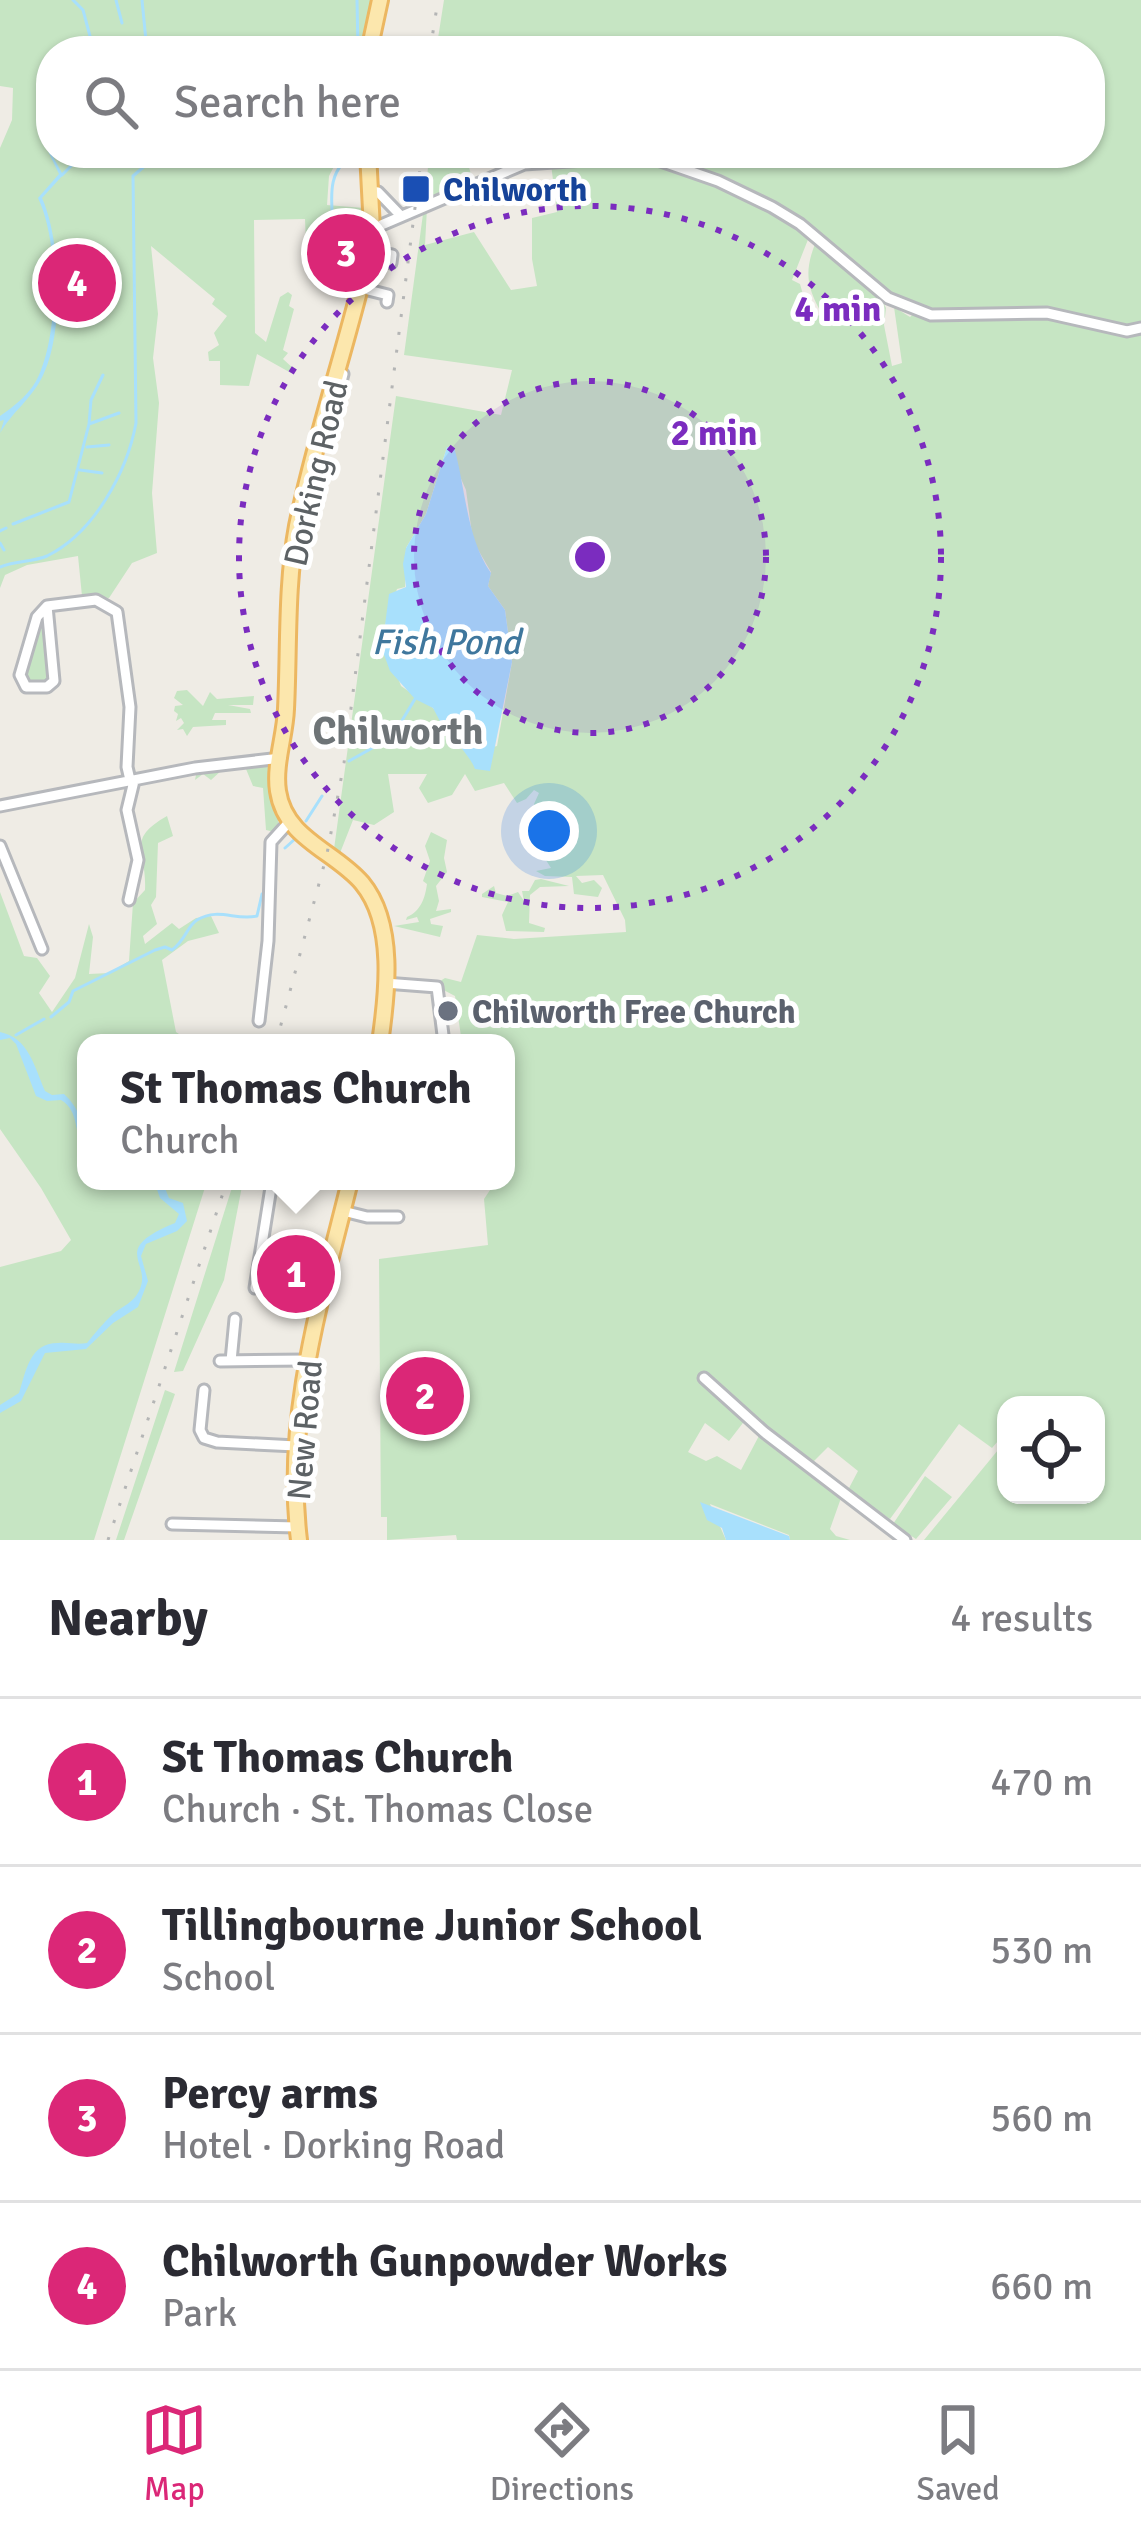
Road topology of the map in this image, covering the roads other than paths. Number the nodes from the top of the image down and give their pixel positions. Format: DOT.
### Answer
graph roads {
  1 [pos="380,0"];
  2 [pos="372,36"];
  3 [pos="369,168"];
  4 [pos="514,168"];
  5 [pos="681,168"];
  6 [pos="370,190"];
  7 [pos="400,216"];
  8 [pos="372,229"];
  9 [pos="369,251"];
  10 [pos="392,254"];
  11 [pos="360,288"];
  12 [pos="388,296"];
  13 [pos="1141,328"];
  14 [pos="350,350"];
  15 [pos="339,380"];
  16 [pos="46,606"];
  17 [pos="281,758"];
  18 [pos="132,780"];
  19 [pos="0,806"];
  20 [pos="290,821"];
  21 [pos="0,846"];
  22 [pos="129,901"];
  23 [pos="42,949"];
  24 [pos="385,983"];
  25 [pos="260,1021"];
  26 [pos="381,1034"];
  27 [pos="443,1034"];
  28 [pos="272,1190"];
  29 [pos="348,1190"];
  30 [pos="343,1211"];
  31 [pos="398,1217"];
  32 [pos="265,1244"];
  33 [pos="331,1255"];
  34 [pos="255,1288"];
  35 [pos="235,1319"];
  36 [pos="308,1360"];
  37 [pos="704,1378"];
  38 [pos="204,1390"];
  39 [pos="296,1446"];
  40 [pos="172,1524"];
  41 [pos="298,1534"];
  42 [pos="901,1538"];
  1 -- 2 [label="main road"];
  3 -- 6 [label="main road, Dorking Road"];
  4 -- 7 [label="street"];
  5 -- 13 [label="street"];
  6 -- 7 [label="street"];
  6 -- 8 [label="main road, Dorking Road"];
  7 -- 8 [label="street"];
  8 -- 9 [label="main road, Dorking Road"];
  9 -- 10 [label="street"];
  9 -- 11 [label="main road, Dorking Road"];
  11 -- 12 [label="street"];
  11 -- 15 [label="main road, Dorking Road"];
  14 -- 15 [label="street"];
  15 -- 17 [label="main road, Dorking Road"];
  16 -- 16 [label="street"];
  16 -- 18 [label="street"];
  17 -- 18 [label="street"];
  17 -- 20 [label="main road, Dorking Road"];
  18 -- 19 [label="street"];
  18 -- 22 [label="street"];
  20 -- 24 [label="main road"];
  20 -- 25 [label="street"];
  21 -- 23 [label="street"];
  24 -- 26 [label="main road"];
  24 -- 27 [label="street"];
  28 -- 32 [label="street"];
  29 -- 30 [label="main road, New Road"];
  30 -- 31 [label="street"];
  30 -- 33 [label="main road, New Road"];
  32 -- 33 [label="street"];
  32 -- 34 [label="street"];
  33 -- 36 [label="main road, New Road"];
  35 -- 36 [label="street"];
  36 -- 39 [label="main road, New Road"];
  37 -- 42 [label="street"];
  38 -- 39 [label="street"];
  39 -- 41 [label="main road, New Road"];
  40 -- 41 [label="street"];
}
